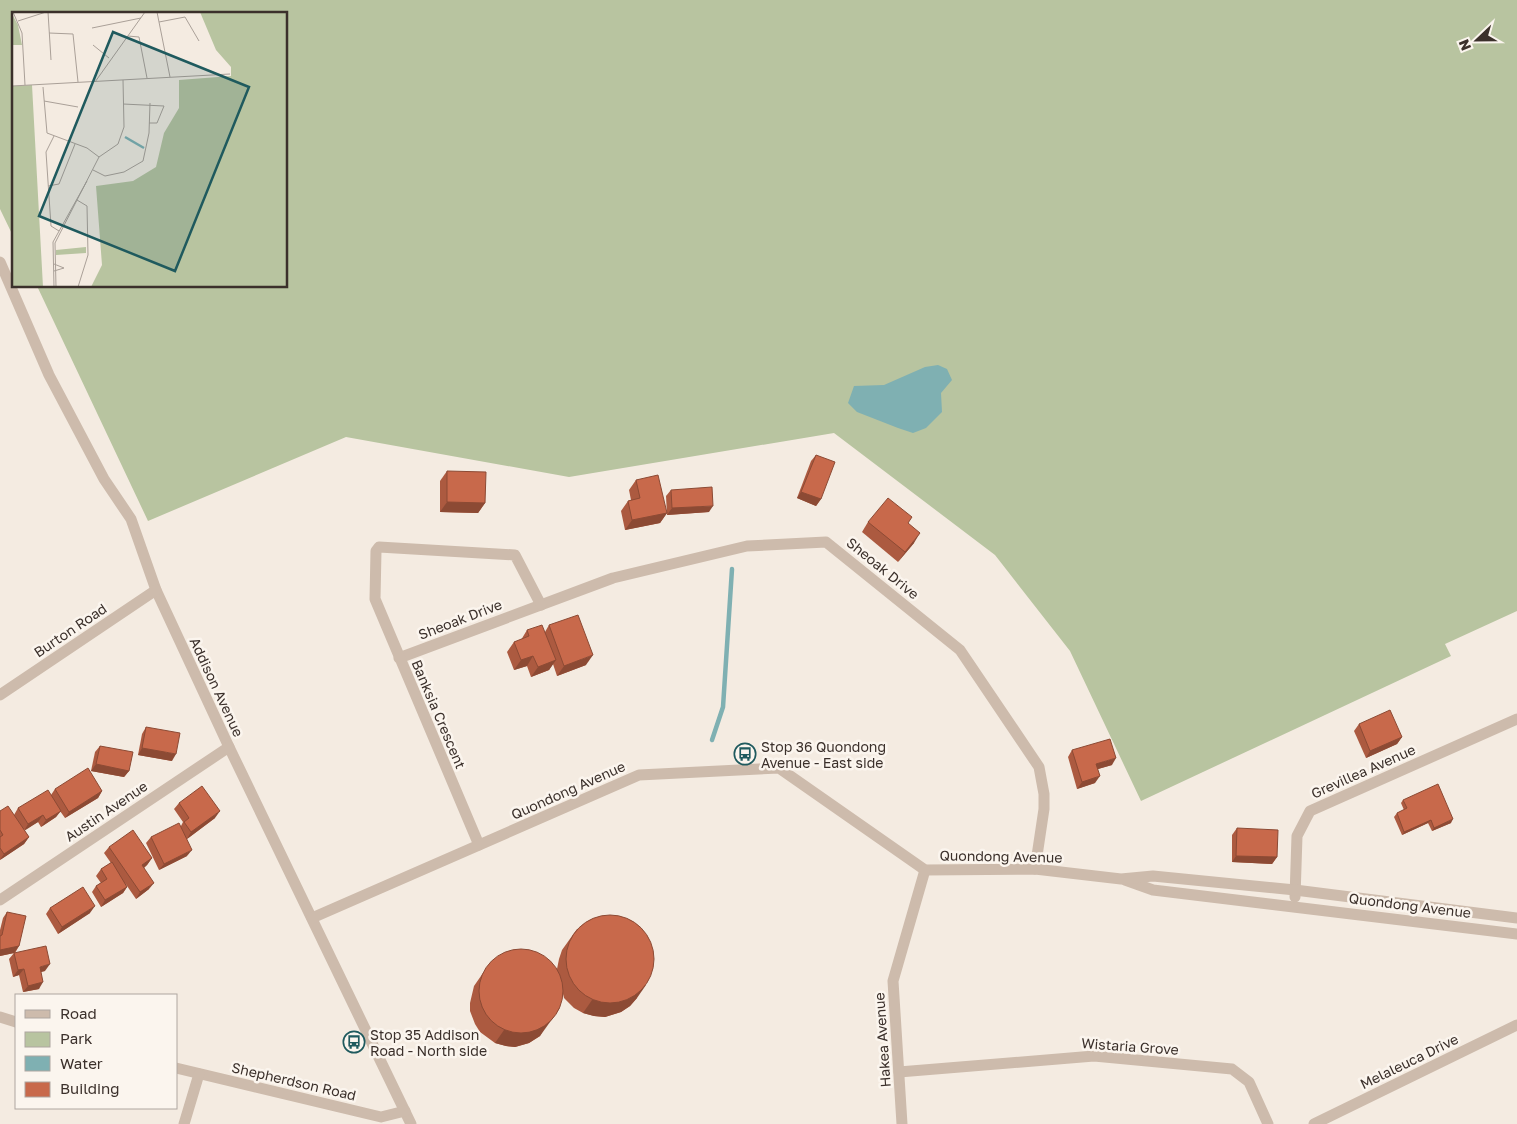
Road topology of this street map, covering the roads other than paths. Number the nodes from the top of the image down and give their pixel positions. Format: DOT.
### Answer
graph roads {
  1 [pos="0,262"];
  2 [pos="156,590"];
  3 [pos="540,605"];
  4 [pos="399,658"];
  5 [pos="0,695"];
  6 [pos="1517,719"];
  7 [pos="229,748"];
  8 [pos="479,845"];
  9 [pos="1034,869"];
  10 [pos="926,870"];
  11 [pos="1121,879"];
  12 [pos="1296,890"];
  13 [pos="0,900"];
  14 [pos="1294,906"];
  15 [pos="312,918"];
  16 [pos="1517,918"];
  17 [pos="1517,934"];
  18 [pos="0,1018"];
  19 [pos="15,1022"];
  20 [pos="1517,1025"];
  21 [pos="178,1069"];
  22 [pos="899,1072"];
  23 [pos="199,1074"];
  24 [pos="405,1111"];
  25 [pos="184,1124"];
  26 [pos="411,1124"];
  27 [pos="902,1124"];
  28 [pos="1268,1124"];
  29 [pos="1314,1124"];
  1 -- 2 [label="street, Addison Avenue"];
  2 -- 5 [label="street, Burton Road"];
  2 -- 7 [label="street, Addison Avenue"];
  3 -- 4 [label="street, Sheoak Drive"];
  3 -- 4 [label="street, Banksia Crescent"];
  3 -- 9 [label="street, Sheoak Drive"];
  4 -- 8 [label="street, Banksia Crescent"];
  6 -- 12 [label="street, Grevillea Avenue"];
  7 -- 13 [label="street, Austin Avenue"];
  7 -- 15 [label="street, Addison Avenue"];
  8 -- 10 [label="street, Quondong Avenue"];
  8 -- 15 [label="street, Quondong Avenue"];
  9 -- 10 [label="street, Quondong Avenue"];
  9 -- 11 [label="street, Quondong Avenue"];
  10 -- 22 [label="street, Hakea Avenue"];
  11 -- 12 [label="street, Quondong Avenue"];
  11 -- 14 [label="street, Quondong Avenue"];
  12 -- 14 [label="street, Grevillea Avenue"];
  12 -- 16 [label="street, Quondong Avenue"];
  14 -- 17 [label="street, Quondong Avenue"];
  15 -- 24 [label="street, Addison Avenue"];
  18 -- 19 [label="street"];
  20 -- 29 [label="street, Melaleuca Drive"];
  21 -- 23 [label="street, Shepherdson Road"];
  22 -- 27 [label="street, Hakea Avenue"];
  22 -- 28 [label="street, Wistaria Grove"];
  23 -- 24 [label="street, Shepherdson Road"];
  23 -- 25 [label="street"];
  24 -- 26 [label="street, Addison Avenue"];
}
